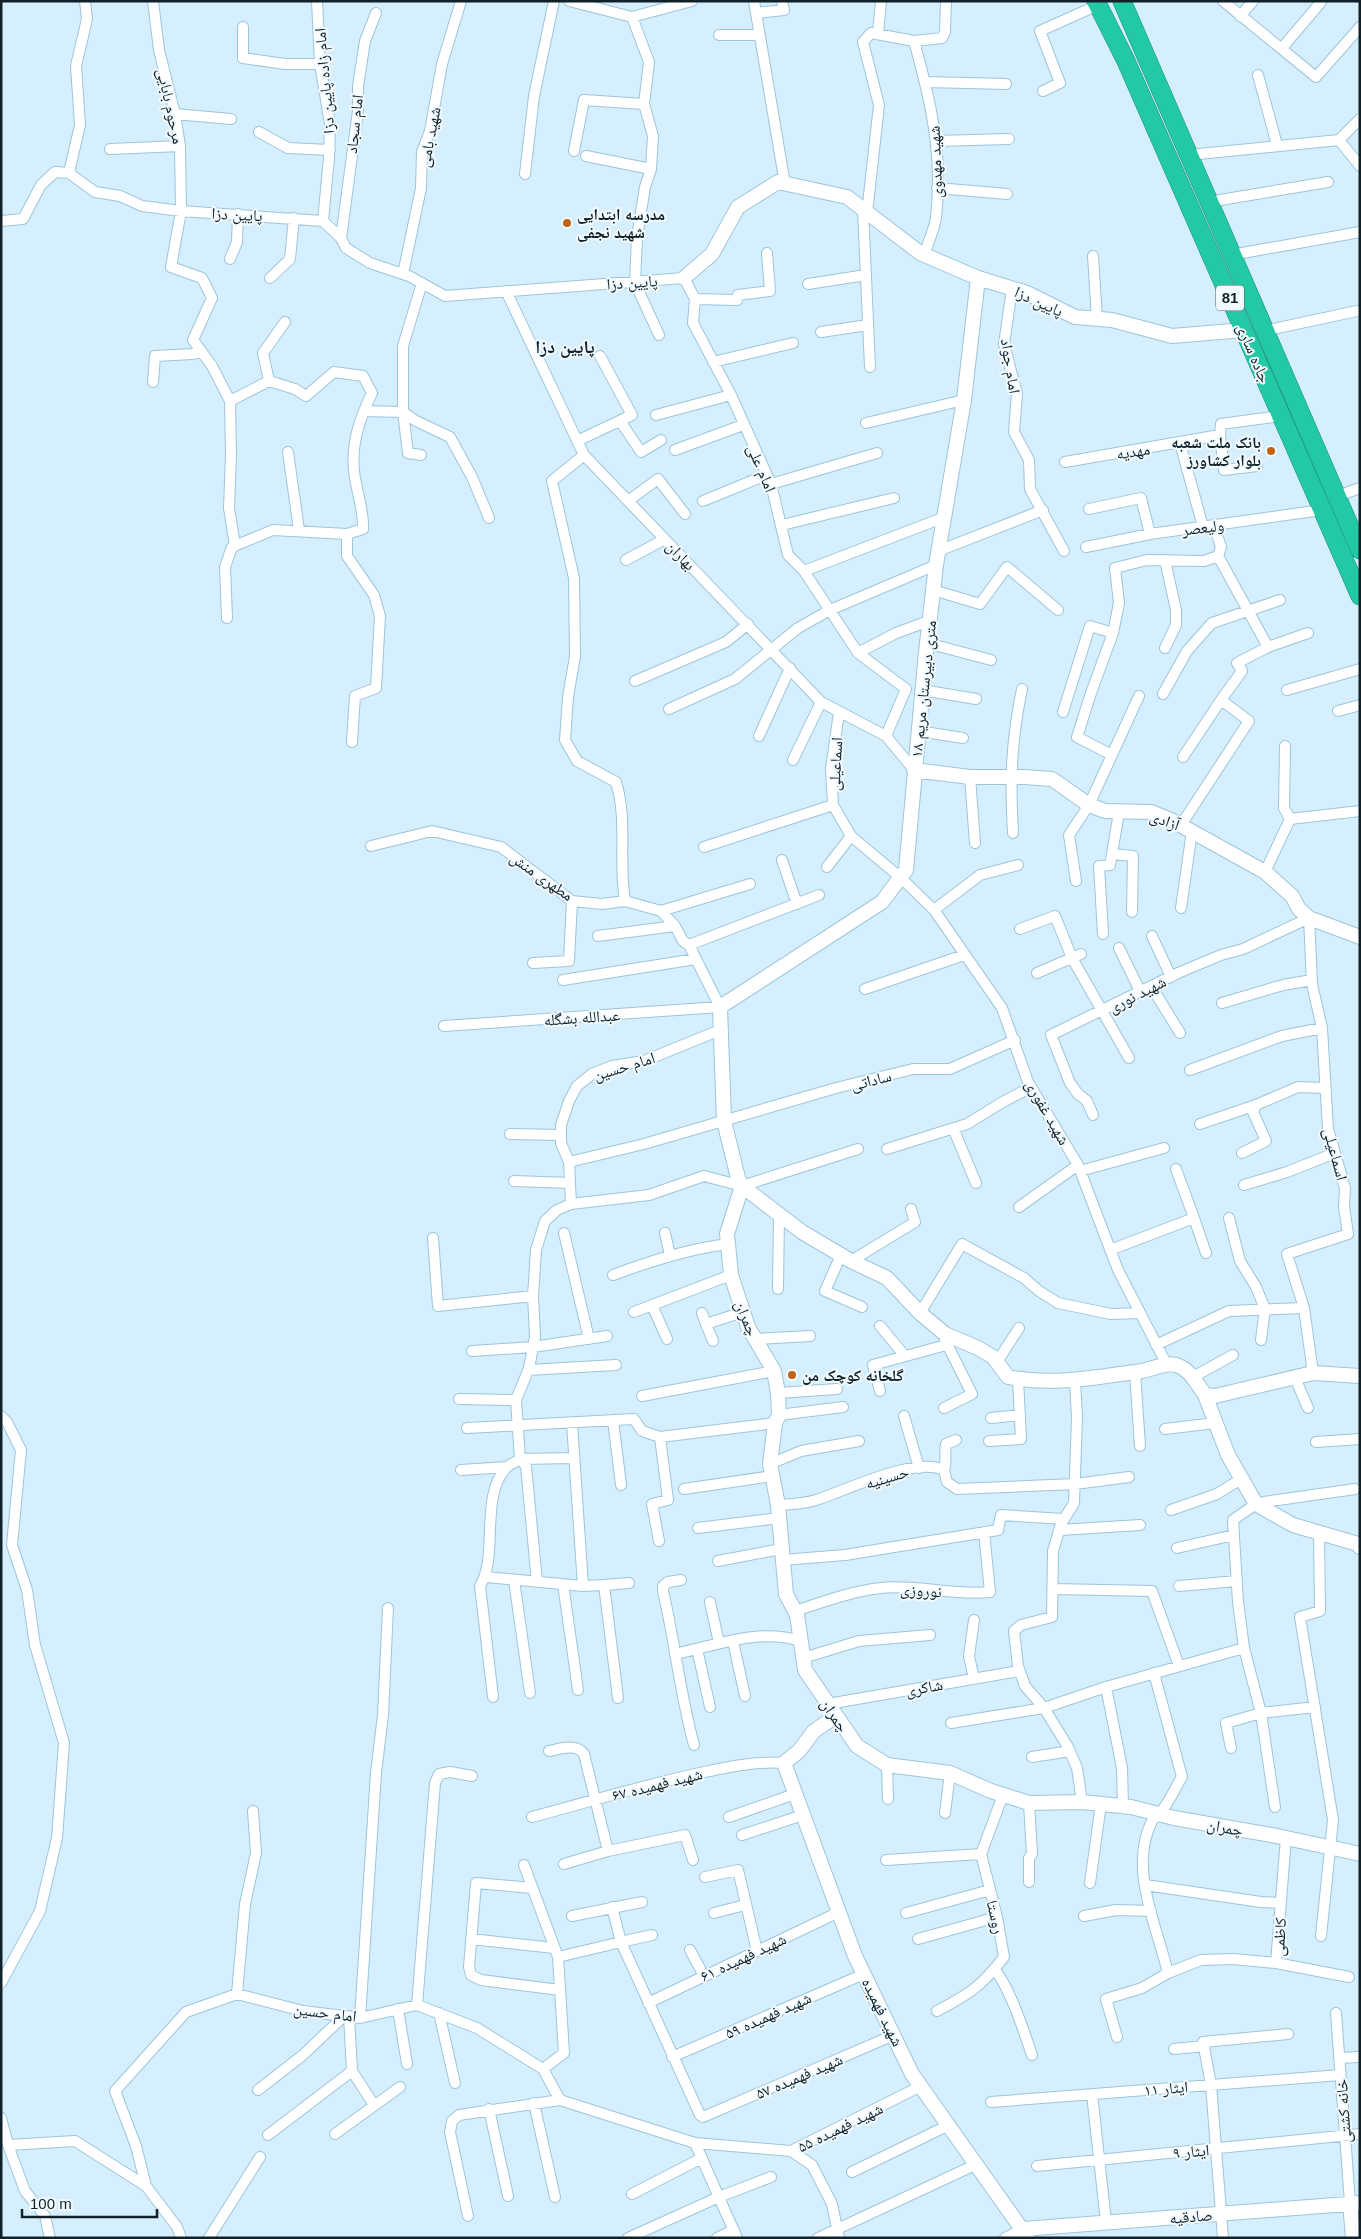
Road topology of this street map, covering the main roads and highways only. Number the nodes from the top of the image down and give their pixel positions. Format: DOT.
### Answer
graph roads {
  1 [pos="1122,1"];
  2 [pos="1099,6"];
  3 [pos="1360,550"];
  4 [pos="1360,596"];
  1 -- 3 [label="highway, جاده ساری / 81"];
  2 -- 4 [label="highway, جاده ساری / 81"];
}
